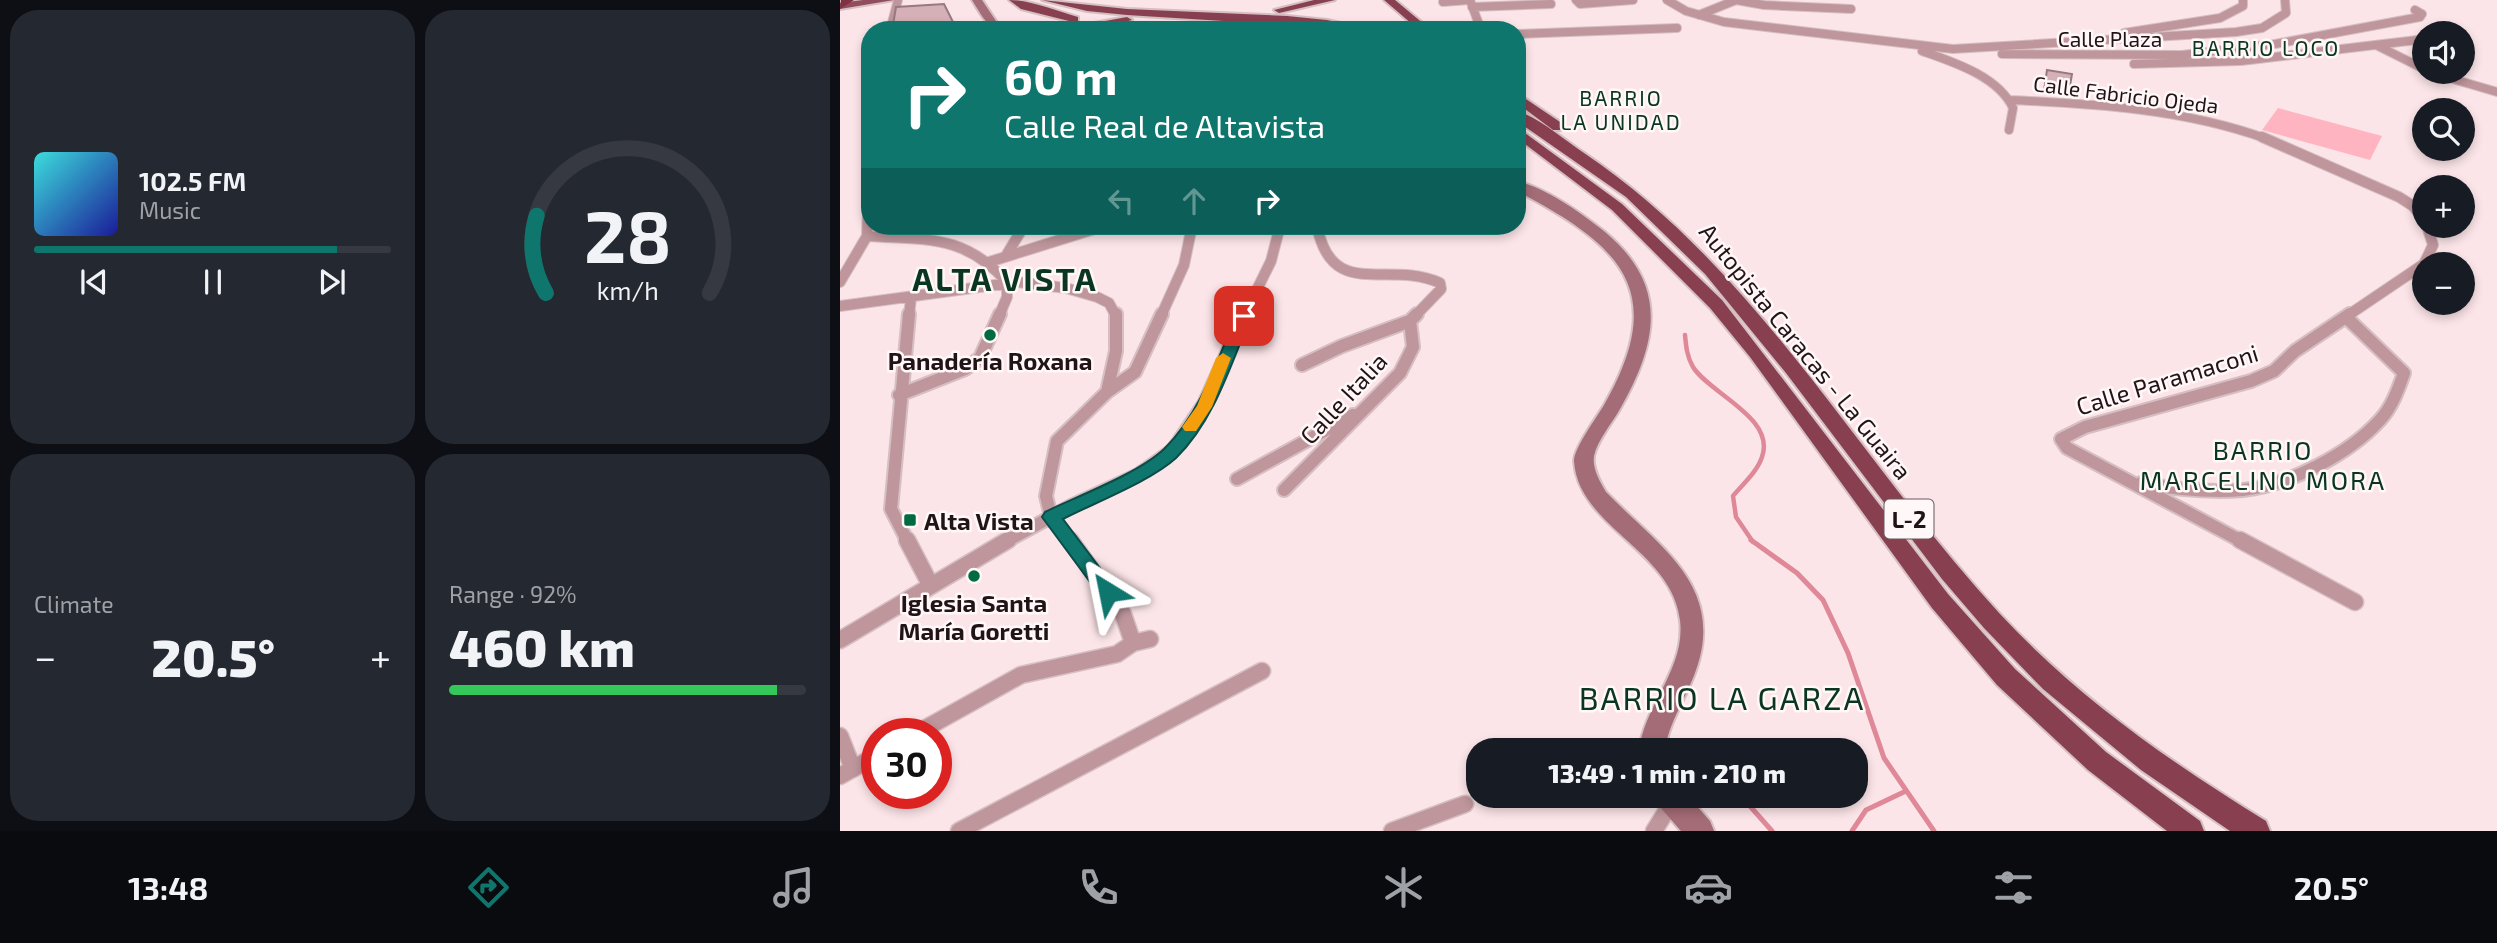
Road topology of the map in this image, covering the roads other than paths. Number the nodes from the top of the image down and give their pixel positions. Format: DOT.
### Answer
graph roads {
  1 [pos="861,0"];
  2 [pos="889,0"];
  3 [pos="898,0"];
  4 [pos="1014,0"];
  5 [pos="1029,0"];
  6 [pos="1047,0"];
  7 [pos="1330,0"];
  8 [pos="1389,0"];
  9 [pos="1633,0"];
  10 [pos="1667,0"];
  11 [pos="1736,0"];
  12 [pos="2243,0"];
  13 [pos="2285,0"];
  14 [pos="978,2"];
  15 [pos="1443,2"];
  16 [pos="1471,2"];
  17 [pos="1578,2"];
  18 [pos="843,3"];
  19 [pos="1551,4"];
  20 [pos="1851,9"];
  21 [pos="1106,10"];
  22 [pos="2416,10"];
  23 [pos="1699,15"];
  24 [pos="1150,20"];
  25 [pos="892,21"];
  26 [pos="979,21"];
  27 [pos="991,21"];
  28 [pos="1073,21"];
  29 [pos="1142,21"];
  30 [pos="1154,21"];
  31 [pos="1167,21"];
  32 [pos="1308,21"];
  33 [pos="1415,21"];
  34 [pos="1478,21"];
  35 [pos="1677,28"];
  36 [pos="1526,34"];
  37 [pos="2412,40"];
  38 [pos="2081,43"];
  39 [pos="2375,44"];
  40 [pos="1901,45"];
  41 [pos="1953,49"];
  42 [pos="2057,55"];
  43 [pos="2412,63"];
  44 [pos="2470,84"];
  45 [pos="2497,92"];
  46 [pos="2010,100"];
  47 [pos="1526,104"];
  48 [pos="1526,121"];
  49 [pos="2009,130"];
  50 [pos="1526,138"];
  51 [pos="1598,168"];
  52 [pos="1526,189"];
  53 [pos="2412,205"];
  54 [pos="1019,235"];
  55 [pos="1073,235"];
  56 [pos="1190,235"];
  57 [pos="1277,235"];
  58 [pos="1319,235"];
  59 [pos="867,236"];
  60 [pos="2433,238"];
  61 [pos="1007,254"];
  62 [pos="989,261"];
  63 [pos="840,282"];
  64 [pos="1007,282"];
  65 [pos="911,298"];
  66 [pos="840,306"];
  67 [pos="2346,317"];
  68 [pos="1410,321"];
  69 [pos="2286,358"];
  70 [pos="1302,365"];
  71 [pos="1107,392"];
  72 [pos="899,395"];
  73 [pos="1368,407"];
  74 [pos="1237,479"];
  75 [pos="2130,481"];
  76 [pos="1284,489"];
  77 [pos="1051,517"];
  78 [pos="930,584"];
  79 [pos="2355,603"];
  80 [pos="1150,639"];
  81 [pos="840,640"];
  82 [pos="1133,643"];
  83 [pos="1262,671"];
  84 [pos="944,718"];
  85 [pos="840,736"];
  86 [pos="1657,738"];
  87 [pos="847,772"];
  88 [pos="1465,804"];
  89 [pos="1666,808"];
  90 [pos="1679,808"];
  91 [pos="959,831"];
  92 [pos="1392,831"];
  93 [pos="1654,831"];
  94 [pos="1700,831"];
  95 [pos="2190,831"];
  96 [pos="2256,831"];
  1 -- 18 [label="main road"];
  2 -- 18 [label="main road"];
  3 -- 25 [label="street"];
  4 -- 28 [label="highway"];
  5 -- 24 [label="highway"];
  6 -- 21 [label="highway"];
  7 -- 21 [label="highway"];
  8 -- 33 [label="highway"];
  9 -- 17 [label="street"];
  10 -- 23 [label="street"];
  11 -- 20 [label="street"];
  11 -- 23 [label="street"];
  12 -- 38 [label="street"];
  13 -- 38 [label="street"];
  14 -- 26 [label="main road"];
  14 -- 27 [label="main road"];
  15 -- 16 [label="street"];
  16 -- 19 [label="street"];
  16 -- 34 [label="street"];
  21 -- 32 [label="highway"];
  22 -- 42 [label="street, Calle Plaza"];
  23 -- 40 [label="street"];
  24 -- 29 [label="highway"];
  24 -- 30 [label="highway"];
  24 -- 31 [label="highway"];
  35 -- 36 [label="street"];
  37 -- 39 [label="street"];
  38 -- 41 [label="street"];
  39 -- 42 [label="street"];
  39 -- 43 [label="street"];
  40 -- 41 [label="street"];
  40 -- 46 [label="street, Calle Fabricio Ojeda"];
  41 -- 42 [label="street, Calle Plaza"];
  44 -- 45 [label="street"];
  46 -- 49 [label="street, Calle Fabricio Ojeda"];
  46 -- 53 [label="street, Calle Fabricio Ojeda"];
  47 -- 51 [label="highway"];
  48 -- 51 [label="highway, Autopista Caracas - La Guaira / L-2"];
  50 -- 95 [label="highway, Autopista Caracas - La Guaira / L-2"];
  51 -- 96 [label="highway, Autopista Caracas - La Guaira / L-2"];
  52 -- 86 [label="main road"];
  54 -- 61 [label="street"];
  55 -- 61 [label="street"];
  56 -- 71 [label="street"];
  57 -- 77 [label="street"];
  58 -- 68 [label="street"];
  59 -- 62 [label="street"];
  59 -- 63 [label="street"];
  60 -- 67 [label="street"];
  61 -- 62 [label="street"];
  62 -- 64 [label="street"];
  64 -- 65 [label="street"];
  64 -- 71 [label="street"];
  64 -- 72 [label="street"];
  65 -- 66 [label="street"];
  65 -- 72 [label="street"];
  67 -- 69 [label="street"];
  67 -- 75 [label="street"];
  68 -- 70 [label="street"];
  68 -- 73 [label="street, Calle Italia"];
  69 -- 75 [label="street, Calle Paramaconi"];
  71 -- 77 [label="street"];
  72 -- 78 [label="street"];
  73 -- 74 [label="street"];
  73 -- 76 [label="street, Calle Italia"];
  75 -- 79 [label="street, Calle Paramaconi"];
  77 -- 78 [label="street"];
  77 -- 82 [label="street"];
  78 -- 81 [label="street"];
  80 -- 82 [label="street"];
  82 -- 84 [label="street"];
  83 -- 91 [label="street"];
  85 -- 87 [label="street"];
  88 -- 92 [label="street"];
  89 -- 93 [label="street"];
  90 -- 94 [label="main road"];
}
